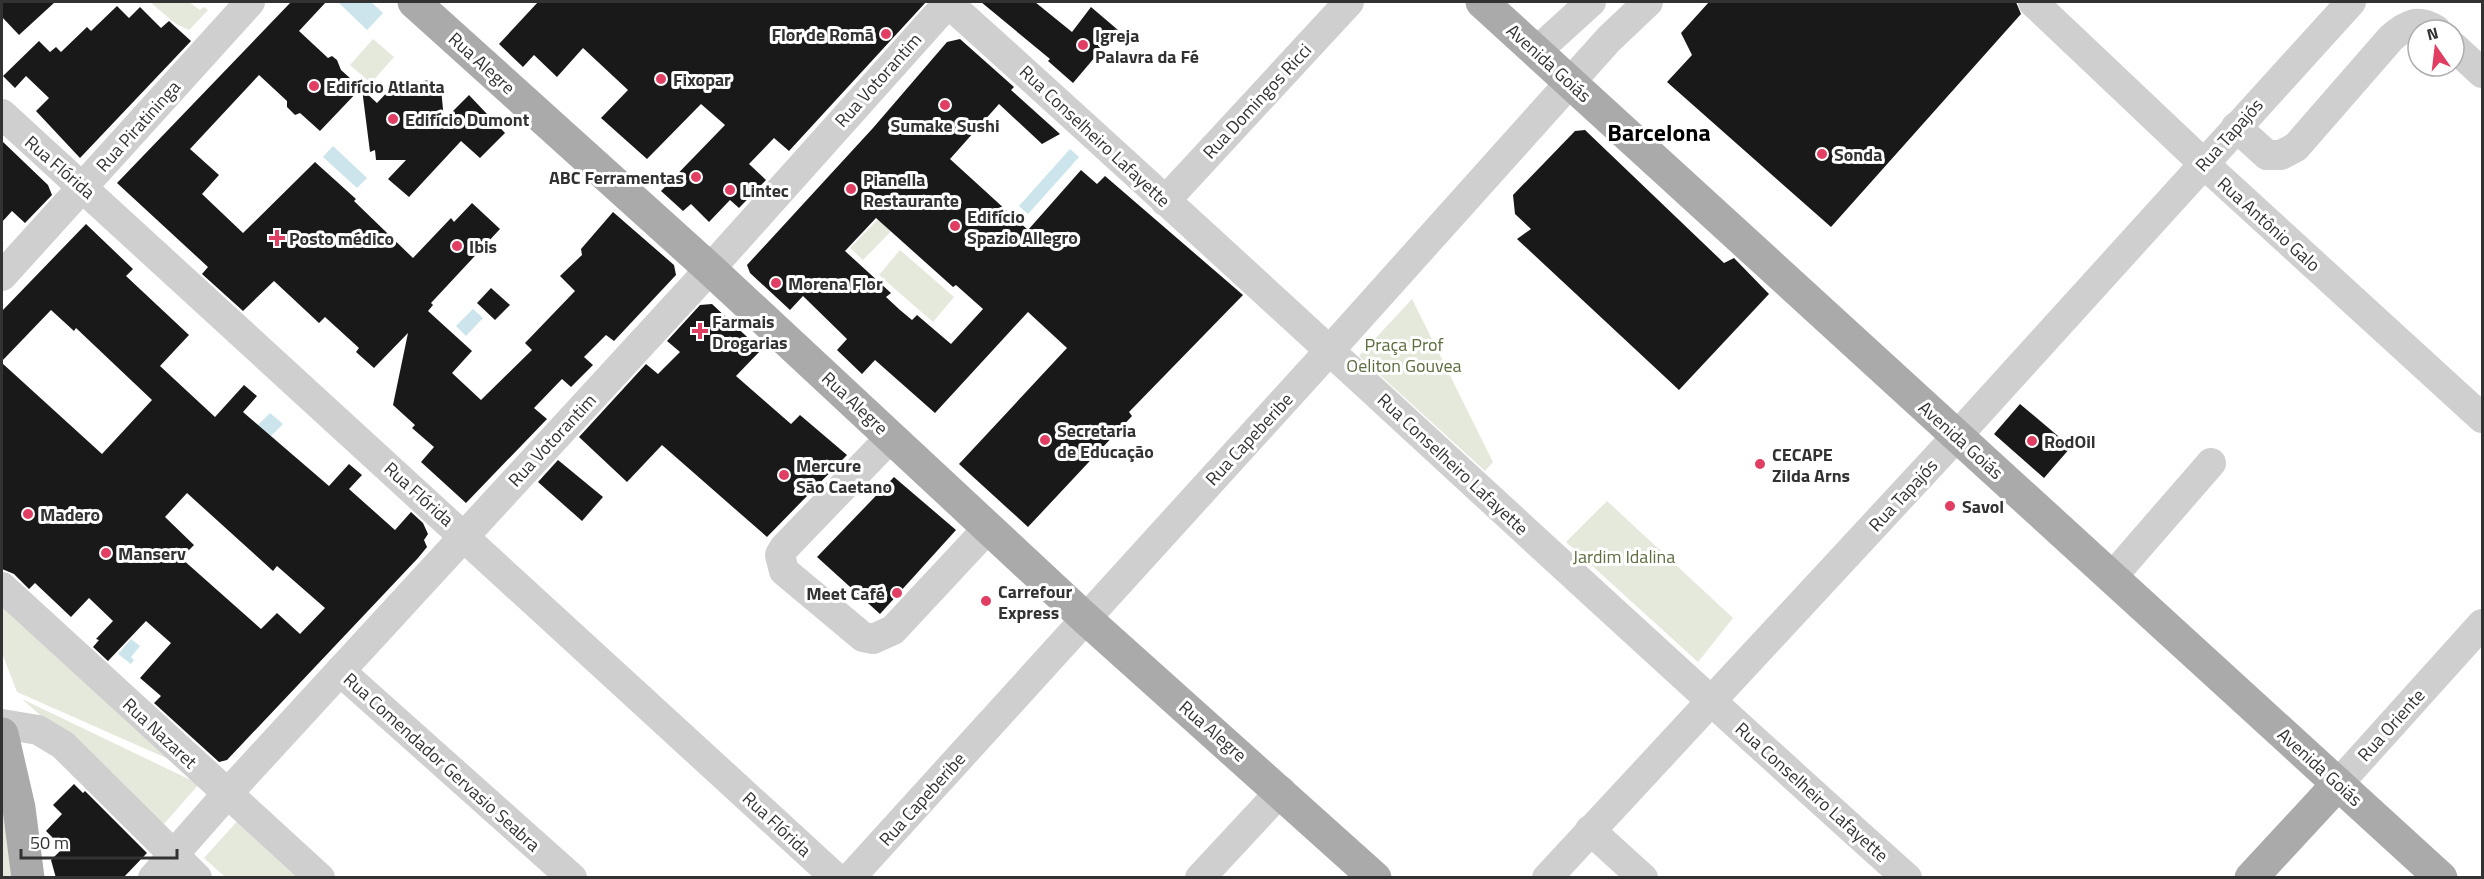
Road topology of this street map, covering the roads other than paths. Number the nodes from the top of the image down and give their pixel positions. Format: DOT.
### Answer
graph roads {
  1 [pos="250,2"];
  2 [pos="414,2"];
  3 [pos="948,2"];
  4 [pos="1349,2"];
  5 [pos="1482,2"];
  6 [pos="1591,2"];
  7 [pos="1648,2"];
  8 [pos="2033,2"];
  9 [pos="2351,2"];
  10 [pos="2406,25"];
  11 [pos="1537,51"];
  12 [pos="2466,58"];
  13 [pos="2482,73"];
  14 [pos="1570,82"];
  15 [pos="2,114"];
  16 [pos="2236,127"];
  17 [pos="2203,163"];
  18 [pos="83,187"];
  19 [pos="1165,201"];
  20 [pos="710,269"];
  21 [pos="2,276"];
  22 [pos="1330,350"];
  23 [pos="2482,418"];
  24 [pos="1957,436"];
  25 [pos="891,437"];
  26 [pos="2211,463"];
  27 [pos="989,526"];
  28 [pos="464,535"];
  29 [pos="2112,577"];
  30 [pos="2,587"];
  31 [pos="1085,618"];
  32 [pos="2482,624"];
  33 [pos="340,671"];
  34 [pos="1711,702"];
  35 [pos="2,724"];
  36 [pos="2,734"];
  37 [pos="2338,784"];
  38 [pos="1281,791"];
  39 [pos="226,794"];
  40 [pos="1590,830"];
  41 [pos="173,856"];
  42 [pos="28,878"];
  43 [pos="153,878"];
  44 [pos="197,878"];
  45 [pos="320,878"];
  46 [pos="572,878"];
  47 [pos="836,878"];
  48 [pos="850,878"];
  49 [pos="1200,878"];
  50 [pos="1375,878"];
  51 [pos="1547,878"];
  52 [pos="1643,878"];
  53 [pos="1907,878"];
  54 [pos="2251,878"];
  55 [pos="2440,878"];
  1 -- 18 [label="street, Rua Piratininga"];
  2 -- 20 [label="main road, Rua Alegre"];
  3 -- 19 [label="street, Rua Conselheiro Lafayette"];
  3 -- 20 [label="street, Rua Votorantim"];
  4 -- 19 [label="street, Rua Domingos Ricci"];
  5 -- 11 [label="main road, Avenida Goiás"];
  6 -- 11 [label="street"];
  7 -- 14 [label="street, Rua Capeberibe"];
  8 -- 17 [label="street, Rua Antônio Galo"];
  9 -- 16 [label="street, Rua Tapajós"];
  10 -- 16 [label="street"];
  11 -- 14 [label="main road, Avenida Goiás"];
  12 -- 13 [label="street"];
  14 -- 22 [label="street, Rua Capeberibe"];
  14 -- 24 [label="main road, Avenida Goiás"];
  15 -- 18 [label="street, Rua Flórida"];
  16 -- 17 [label="street, Rua Tapajós"];
  17 -- 23 [label="street, Rua Antônio Galo"];
  17 -- 24 [label="street, Rua Tapajós"];
  18 -- 21 [label="street, Rua Piratininga"];
  18 -- 28 [label="street, Rua Flórida"];
  19 -- 22 [label="street, Rua Conselheiro Lafayette"];
  20 -- 25 [label="main road, Rua Alegre"];
  20 -- 28 [label="street, Rua Votorantim"];
  22 -- 31 [label="street, Rua Capeberibe"];
  22 -- 34 [label="street, Rua Conselheiro Lafayette"];
  24 -- 29 [label="main road, Avenida Goiás"];
  24 -- 34 [label="street, Rua Tapajós"];
  25 -- 27 [label="main road, Rua Alegre"];
  25 -- 27 [label="street"];
  26 -- 29 [label="street"];
  27 -- 31 [label="main road, Rua Alegre"];
  28 -- 33 [label="street, Rua Votorantim"];
  28 -- 47 [label="street, Rua Flórida"];
  29 -- 37 [label="main road, Avenida Goiás"];
  30 -- 39 [label="street, Rua Nazaret"];
  31 -- 38 [label="main road, Rua Alegre"];
  31 -- 48 [label="street, Rua Capeberibe"];
  32 -- 37 [label="street, Rua Oriente"];
  33 -- 39 [label="street, Rua Votorantim"];
  33 -- 46 [label="street, Rua Comendador Gervasio Seabra"];
  34 -- 40 [label="street, Rua Tapajós"];
  34 -- 53 [label="street, Rua Conselheiro Lafayette"];
  35 -- 41 [label="street"];
  36 -- 42 [label="main road"];
  37 -- 54 [label="main road, Rua Oriente"];
  37 -- 55 [label="main road, Avenida Goiás"];
  38 -- 49 [label="street"];
  38 -- 50 [label="main road, Rua Alegre"];
  39 -- 41 [label="street, Rua Votorantim"];
  39 -- 45 [label="street, Rua Nazaret"];
  40 -- 51 [label="street, Rua Tapajós"];
  40 -- 52 [label="street"];
  41 -- 43 [label="street, Rua Votorantim"];
  41 -- 44 [label="street"];
}
